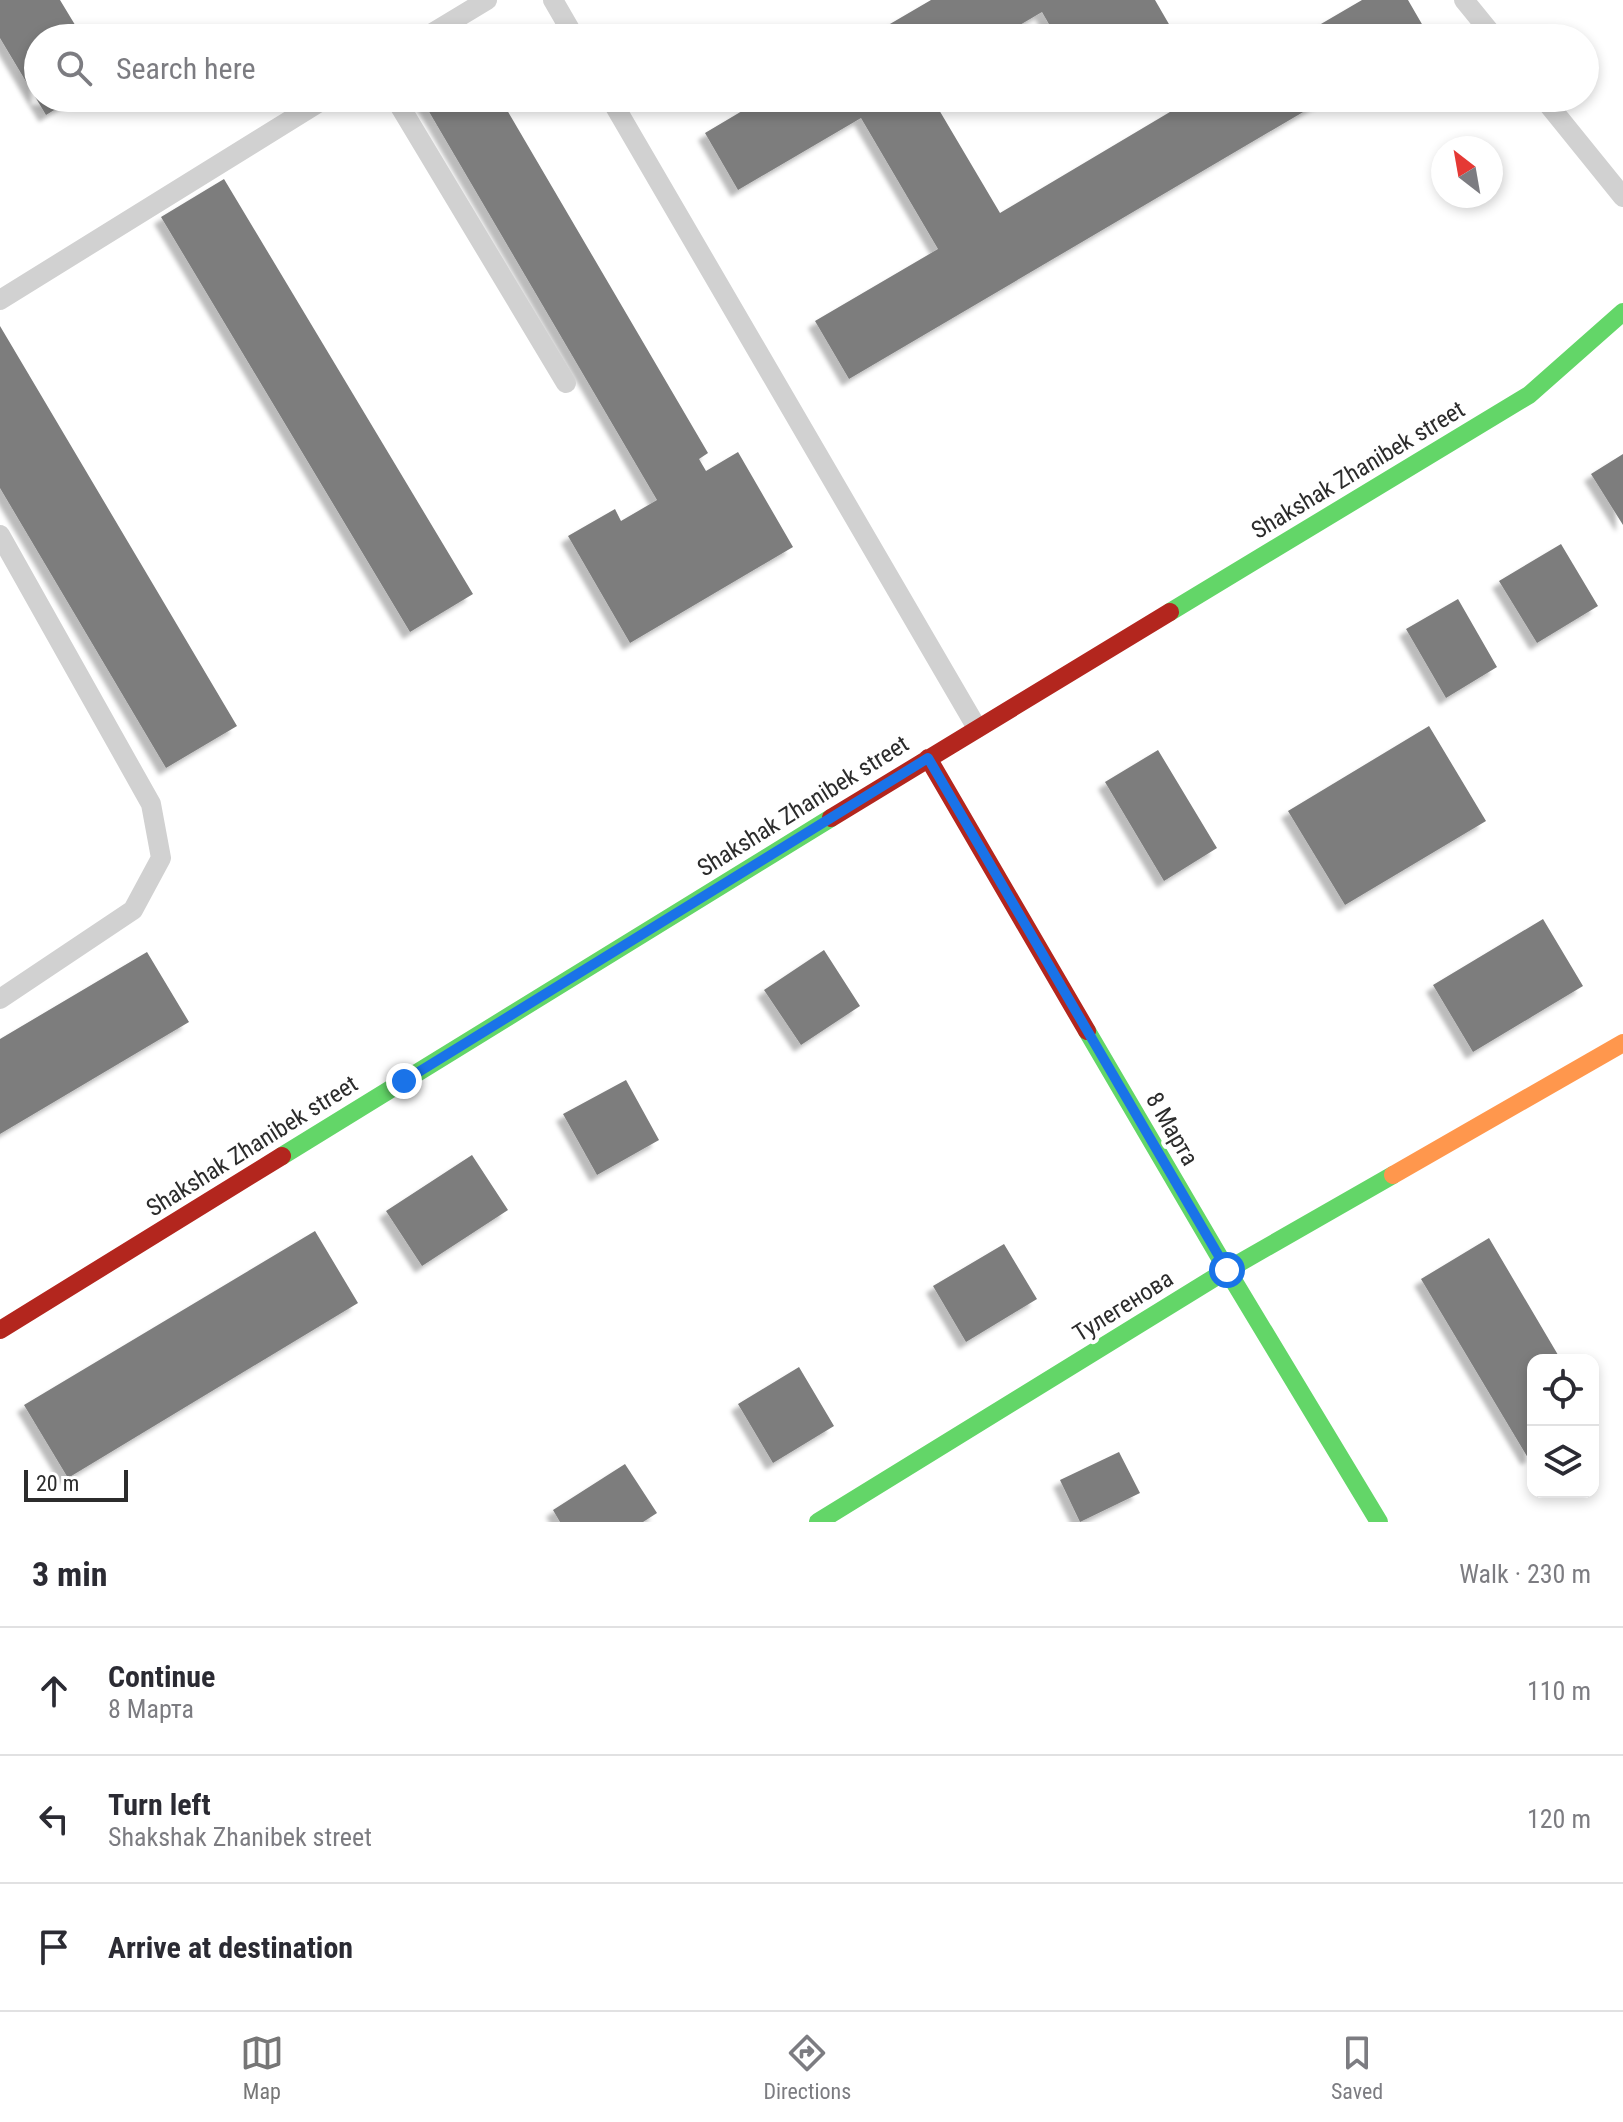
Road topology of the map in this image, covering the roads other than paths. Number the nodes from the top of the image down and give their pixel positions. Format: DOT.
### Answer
graph roads {
  1 [pos="487,0"];
  2 [pos="553,0"];
  3 [pos="1464,0"];
  4 [pos="447,24"];
  5 [pos="567,24"];
  6 [pos="1484,24"];
  7 [pos="303,112"];
  8 [pos="403,112"];
  9 [pos="618,112"];
  10 [pos="1554,112"];
  11 [pos="1623,197"];
  12 [pos="0,300"];
  13 [pos="1623,312"];
  14 [pos="566,383"];
  15 [pos="0,535"];
  16 [pos="977,728"];
  17 [pos="928,758"];
  18 [pos="0,999"];
  19 [pos="1623,1043"];
  20 [pos="1227,1270"];
  21 [pos="0,1330"];
  22 [pos="818,1522"];
  23 [pos="1379,1522"];
  1 -- 4 [label="lane"];
  2 -- 5 [label="lane"];
  3 -- 6 [label="lane"];
  7 -- 12 [label="lane"];
  8 -- 14 [label="lane"];
  9 -- 16 [label="lane"];
  10 -- 11 [label="lane"];
  13 -- 16 [label="main road, Shakshak Zhanibek street"];
  15 -- 18 [label="lane"];
  16 -- 17 [label="main road, Shakshak Zhanibek street"];
  17 -- 20 [label="main road, 8 Марта"];
  17 -- 21 [label="main road, Shakshak Zhanibek street"];
  19 -- 20 [label="main road, Тулегенова"];
  20 -- 22 [label="main road, Тулегенова"];
  20 -- 23 [label="main road, 8 Марта"];
}
